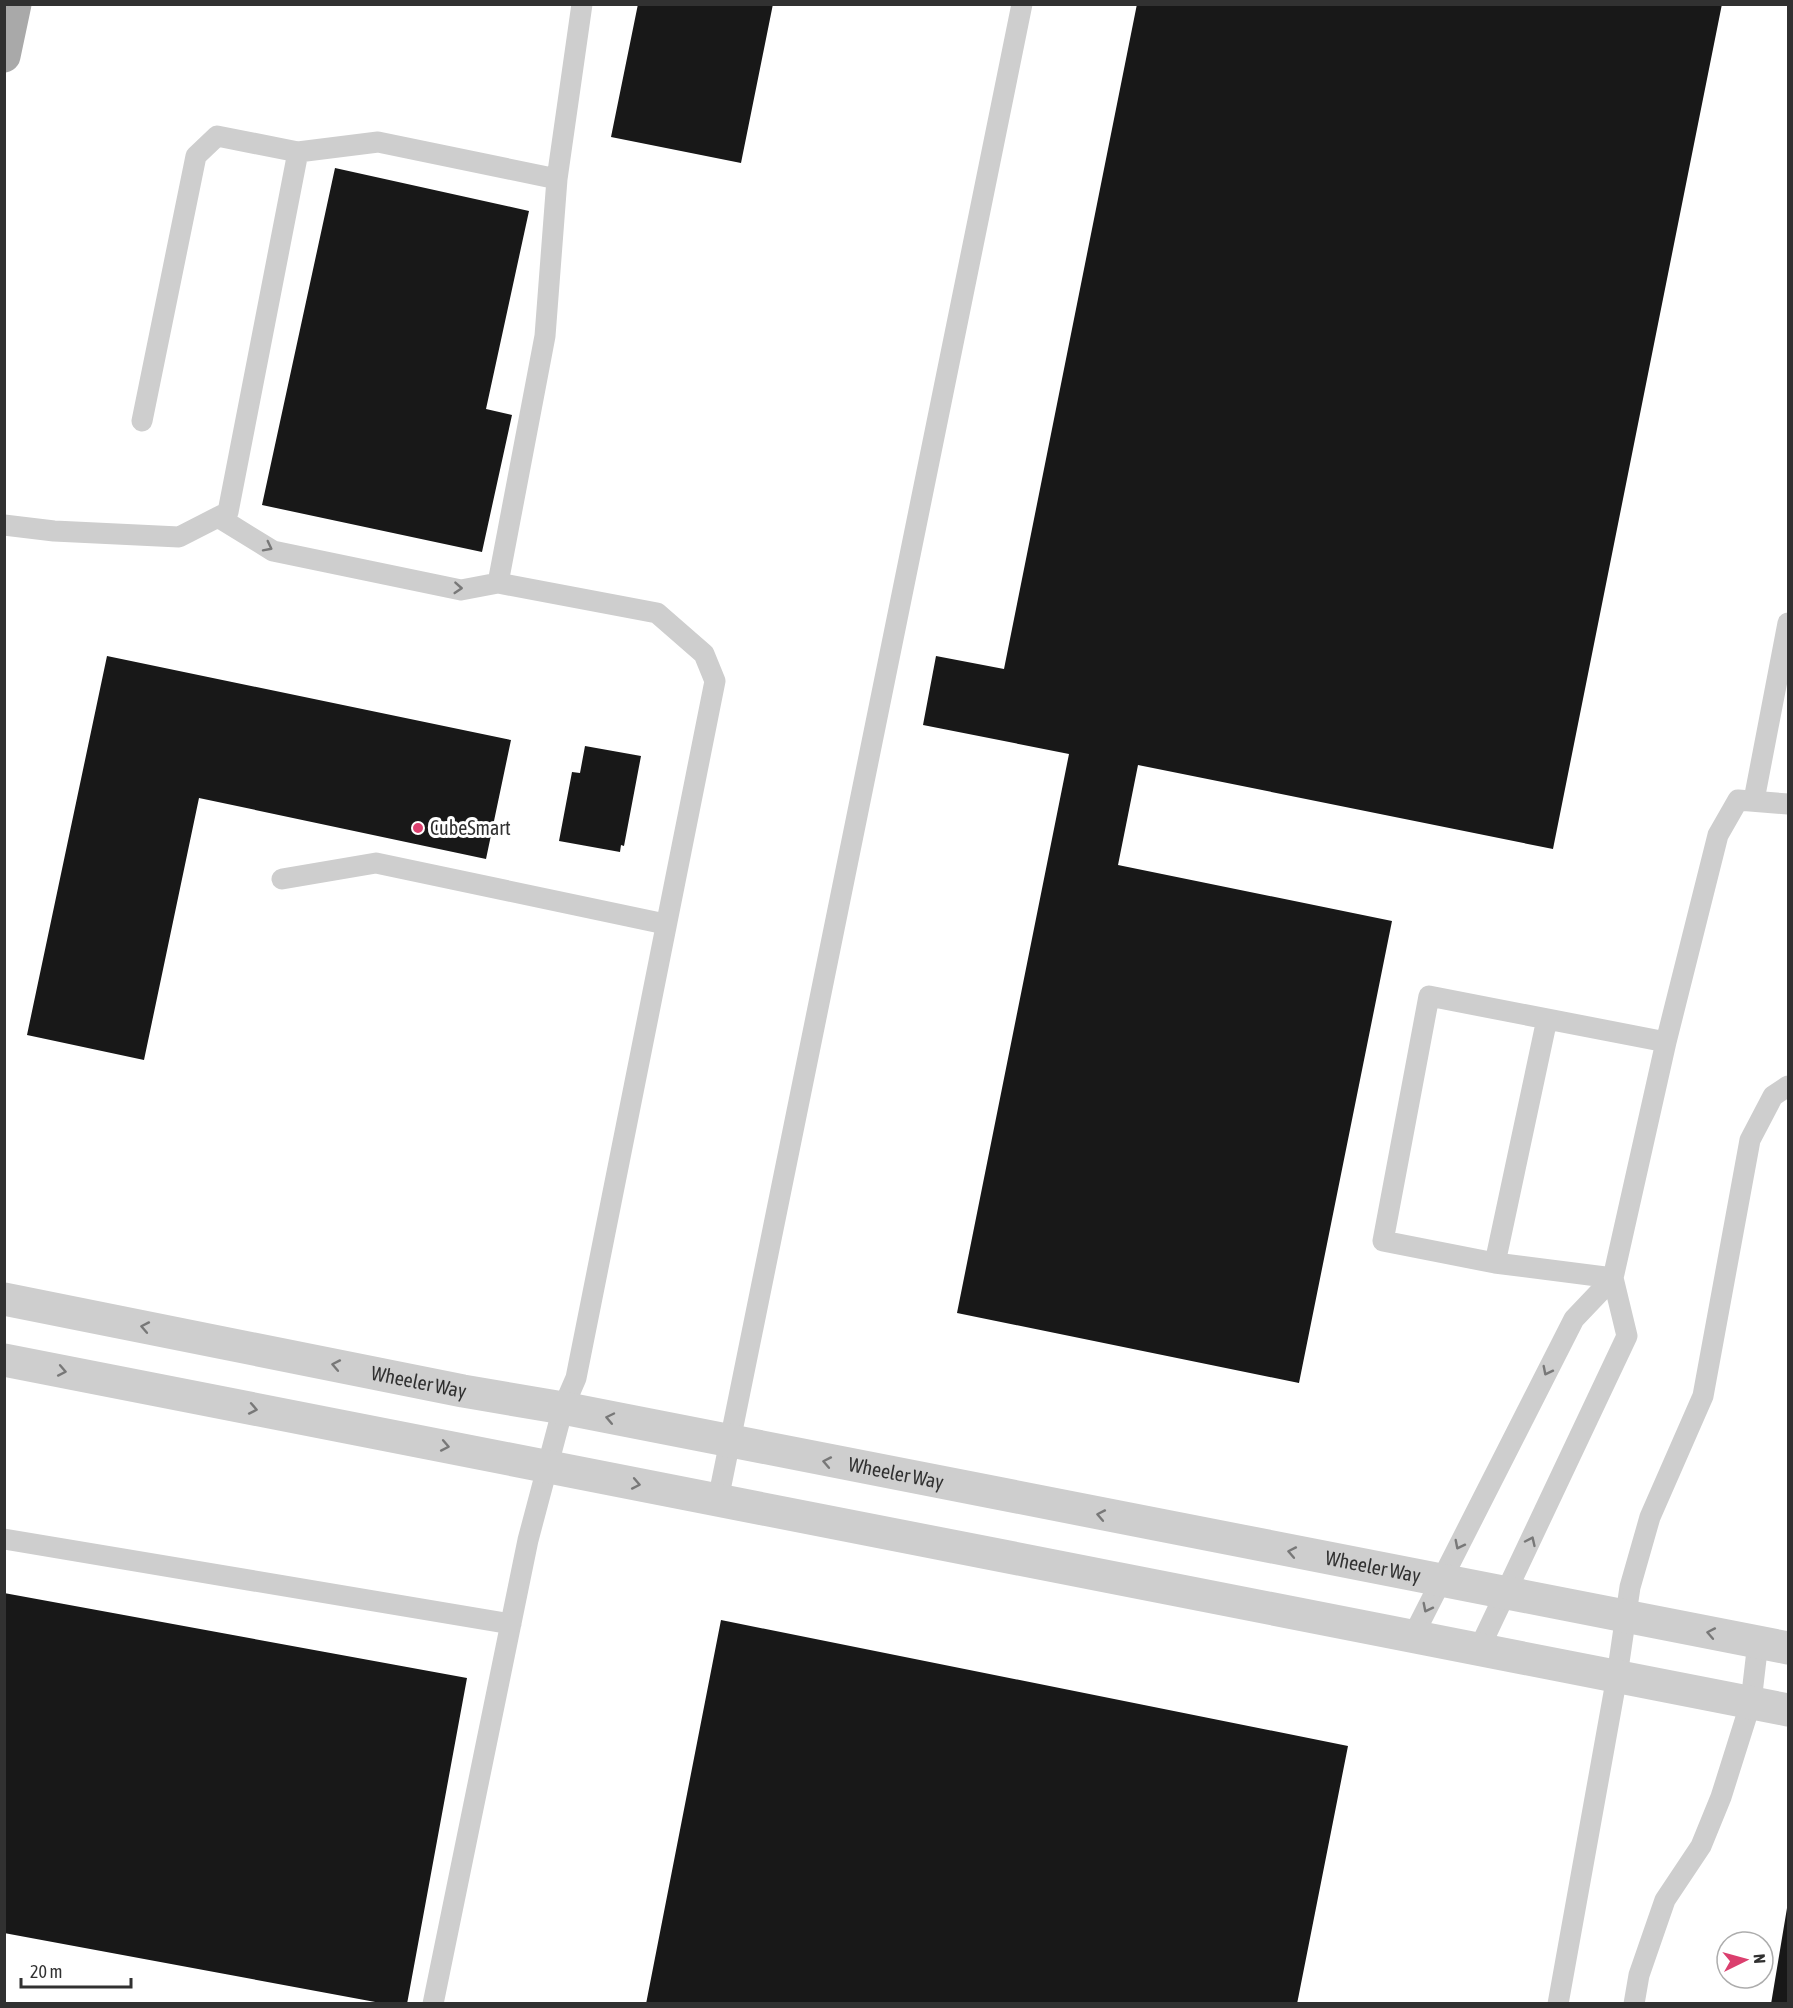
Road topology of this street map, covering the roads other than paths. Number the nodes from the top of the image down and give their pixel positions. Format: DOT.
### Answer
graph roads {
  1 [pos="582,4"];
  2 [pos="1022,4"];
  3 [pos="298,152"];
  4 [pos="557,179"];
  5 [pos="142,421"];
  6 [pos="218,517"];
  7 [pos="4,525"];
  8 [pos="498,583"];
  9 [pos="1788,623"];
  10 [pos="1754,800"];
  11 [pos="1788,804"];
  12 [pos="282,879"];
  13 [pos="665,924"];
  14 [pos="1547,1019"];
  15 [pos="1666,1042"];
  16 [pos="1788,1086"];
  17 [pos="1495,1263"];
  18 [pos="1613,1278"];
  19 [pos="4,1299"];
  20 [pos="4,1360"];
  21 [pos="562,1408"];
  22 [pos="729,1443"];
  23 [pos="546,1467"];
  24 [pos="718,1500"];
  25 [pos="4,1539"];
  26 [pos="1441,1581"];
  27 [pos="1507,1594"];
  28 [pos="1626,1616"];
  29 [pos="511,1624"];
  30 [pos="1413,1636"];
  31 [pos="1773,1645"];
  32 [pos="1479,1649"];
  33 [pos="1617,1676"];
  34 [pos="1750,1702"];
  35 [pos="1788,1710"];
  36 [pos="433,2004"];
  37 [pos="1558,2004"];
  38 [pos="1634,2004"];
  1 -- 4 [label="lane"];
  2 -- 22 [label="lane"];
  3 -- 4 [label="lane"];
  3 -- 5 [label="lane"];
  3 -- 6 [label="lane"];
  4 -- 8 [label="lane"];
  6 -- 7 [label="lane"];
  6 -- 8 [label="lane, one-way"];
  8 -- 13 [label="lane"];
  9 -- 10 [label="lane"];
  10 -- 11 [label="lane"];
  10 -- 15 [label="lane"];
  12 -- 13 [label="lane"];
  13 -- 21 [label="lane"];
  14 -- 15 [label="lane"];
  14 -- 17 [label="lane"];
  14 -- 17 [label="lane"];
  15 -- 18 [label="lane"];
  16 -- 28 [label="lane"];
  17 -- 18 [label="lane"];
  18 -- 26 [label="lane, one-way"];
  27 -- 18 [label="lane, one-way"];
  21 -- 19 [label="street, Wheeler Way, one-way"];
  20 -- 23 [label="street, one-way"];
  22 -- 21 [label="street, Wheeler Way, one-way"];
  21 -- 23 [label="lane"];
  22 -- 24 [label="lane"];
  26 -- 22 [label="street, Wheeler Way, one-way"];
  23 -- 24 [label="street, one-way"];
  23 -- 29 [label="lane"];
  24 -- 30 [label="street"];
  25 -- 29 [label="lane"];
  26 -- 27 [label="street, Wheeler Way"];
  26 -- 30 [label="lane, one-way"];
  27 -- 28 [label="street, Wheeler Way"];
  27 -- 32 [label="lane"];
  31 -- 28 [label="street, Wheeler Way, one-way"];
  28 -- 33 [label="lane"];
  29 -- 36 [label="lane"];
  30 -- 32 [label="street"];
  31 -- 34 [label="lane"];
  32 -- 33 [label="street"];
  33 -- 34 [label="street"];
  33 -- 37 [label="lane"];
  34 -- 35 [label="street"];
  34 -- 38 [label="lane"];
}
